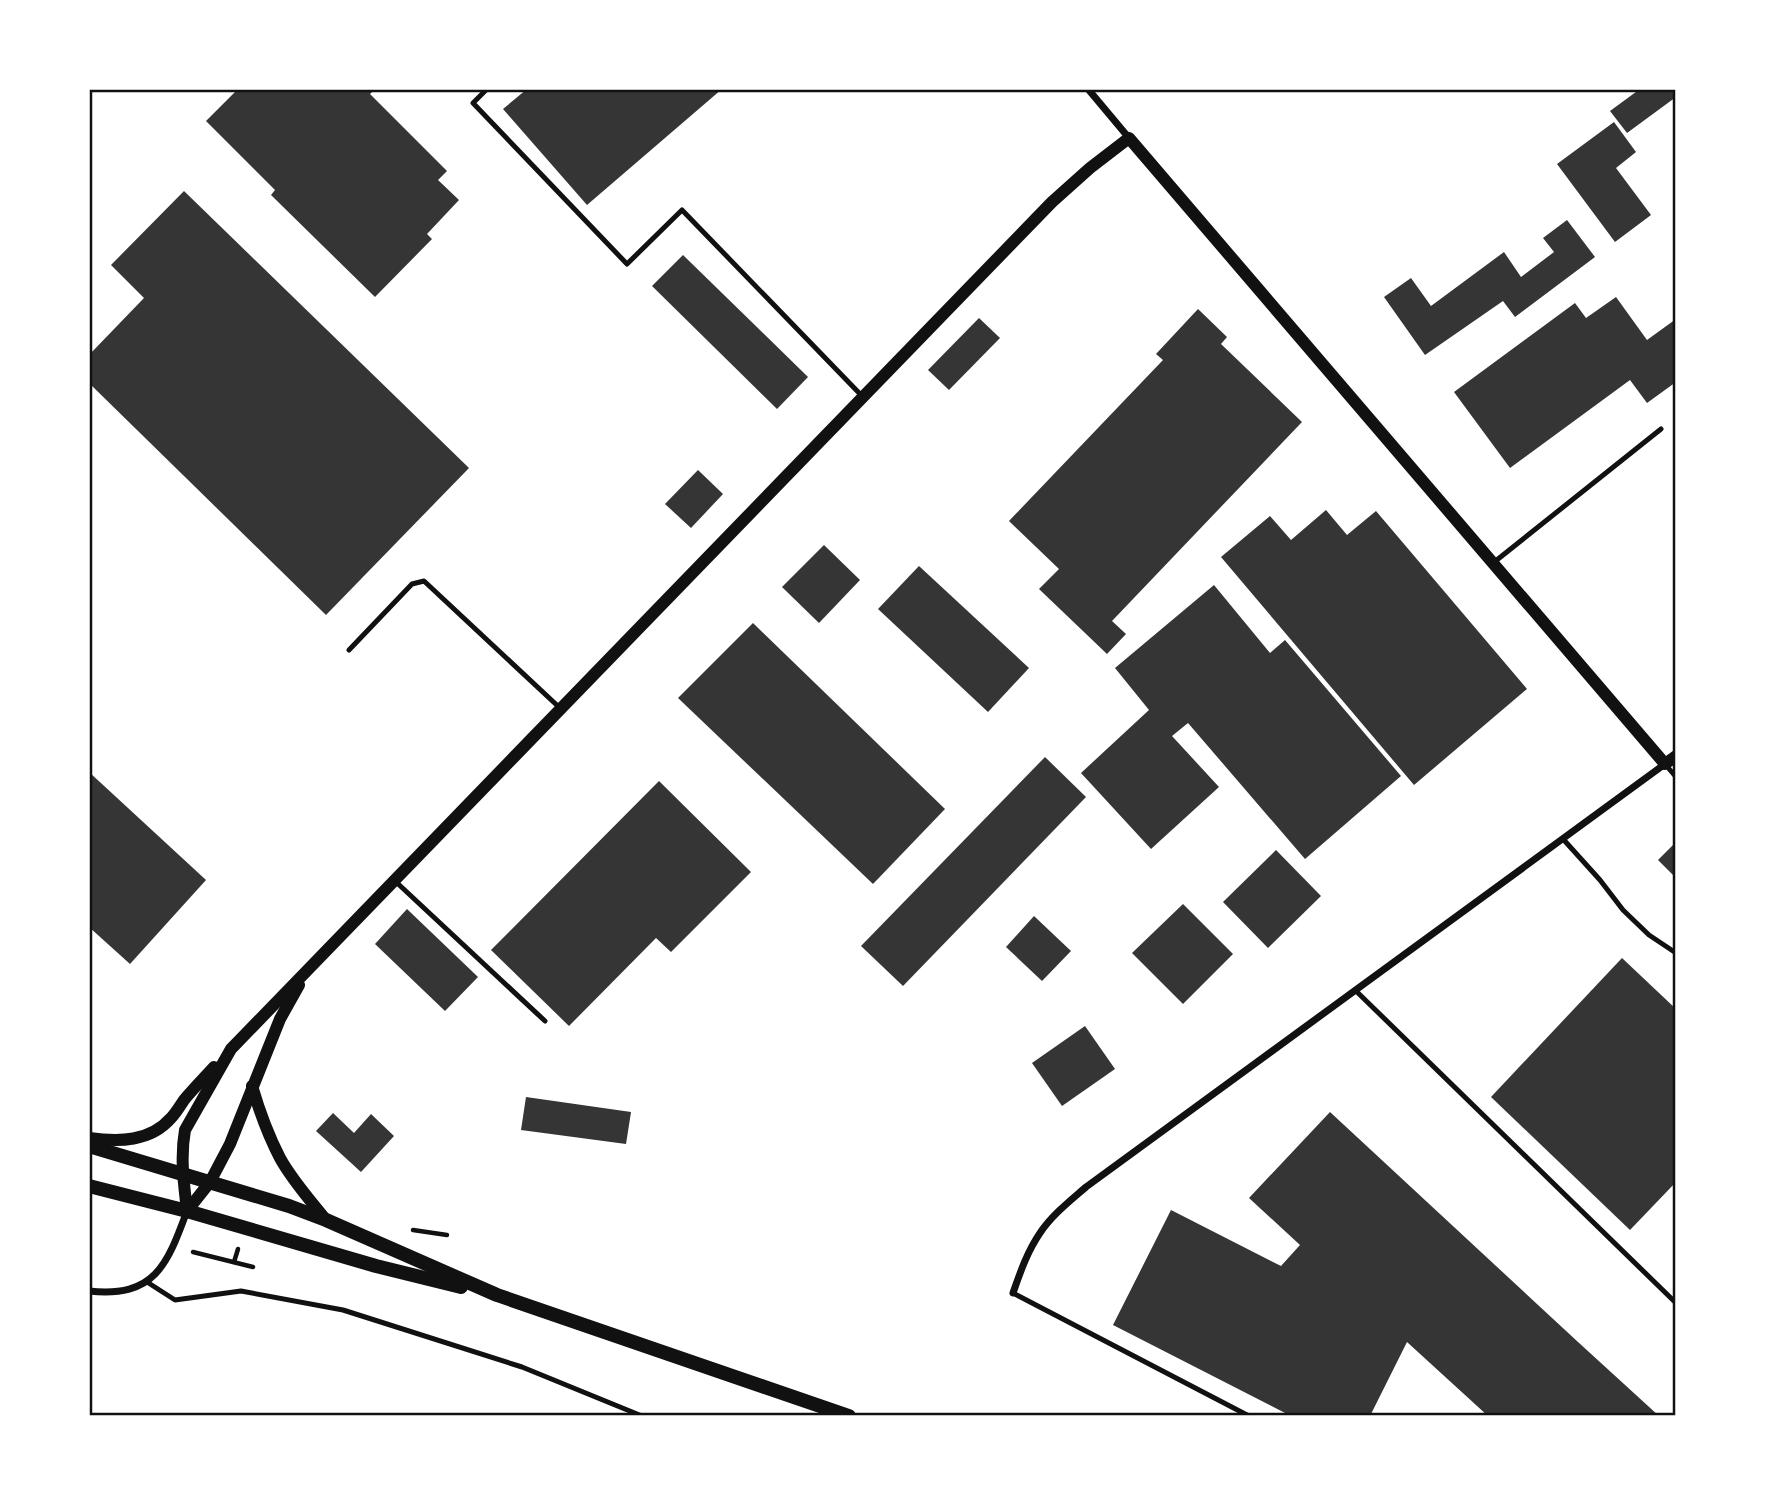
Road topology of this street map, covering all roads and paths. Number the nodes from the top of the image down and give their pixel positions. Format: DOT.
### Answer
graph roads {
  1 [pos="487,89"];
  2 [pos="1087,89"];
  3 [pos="1129,138"];
  4 [pos="863,397"];
  5 [pos="1661,429"];
  6 [pos="1493,563"];
  7 [pos="349,650"];
  8 [pos="561,709"];
  9 [pos="1670,760"];
  10 [pos="1676,777"];
  11 [pos="1563,839"];
  12 [pos="395,881"];
  13 [pos="1676,953"];
  14 [pos="306,973"];
  15 [pos="1355,990"];
  16 [pos="545,1021"];
  17 [pos="230,1049"];
  18 [pos="252,1086"];
  19 [pos="89,1138"];
  20 [pos="89,1146"];
  21 [pos="182,1175"];
  22 [pos="210,1182"];
  23 [pos="89,1186"];
  24 [pos="187,1211"];
  25 [pos="326,1220"];
  26 [pos="407,1229"];
  27 [pos="447,1235"];
  28 [pos="174,1246"];
  29 [pos="253,1267"];
  30 [pos="147,1282"];
  31 [pos="89,1291"];
  32 [pos="1013,1293"];
  33 [pos="497,1295"];
  34 [pos="1676,1303"];
  35 [pos="642,1416"];
  36 [pos="849,1416"];
  37 [pos="1249,1416"];
  1 -- 4 [label="lane"];
  2 -- 3 [label="street"];
  3 -- 4 [label="street"];
  3 -- 6 [label="street"];
  4 -- 8 [label="street"];
  5 -- 6 [label="lane"];
  6 -- 9 [label="street"];
  7 -- 8 [label="lane"];
  8 -- 12 [label="street"];
  9 -- 10 [label="lane"];
  9 -- 11 [label="street"];
  11 -- 13 [label="lane"];
  11 -- 15 [label="street"];
  12 -- 14 [label="street"];
  12 -- 16 [label="lane"];
  14 -- 17 [label="street"];
  14 -- 18 [label="street"];
  15 -- 32 [label="street"];
  15 -- 34 [label="lane"];
  17 -- 19 [label="street"];
  17 -- 21 [label="street"];
  18 -- 22 [label="street"];
  18 -- 25 [label="street"];
  20 -- 21 [label="main road"];
  21 -- 22 [label="main road"];
  21 -- 24 [label="street"];
  22 -- 24 [label="street"];
  22 -- 25 [label="main road"];
  23 -- 24 [label="main road"];
  24 -- 28 [label="street"];
  24 -- 33 [label="main road"];
  25 -- 33 [label="main road"];
  26 -- 27 [label="path"];
  28 -- 29 [label="path"];
  28 -- 30 [label="street"];
  30 -- 31 [label="street"];
  30 -- 35 [label="lane"];
  32 -- 37 [label="lane"];
  33 -- 36 [label="main road"];
}
